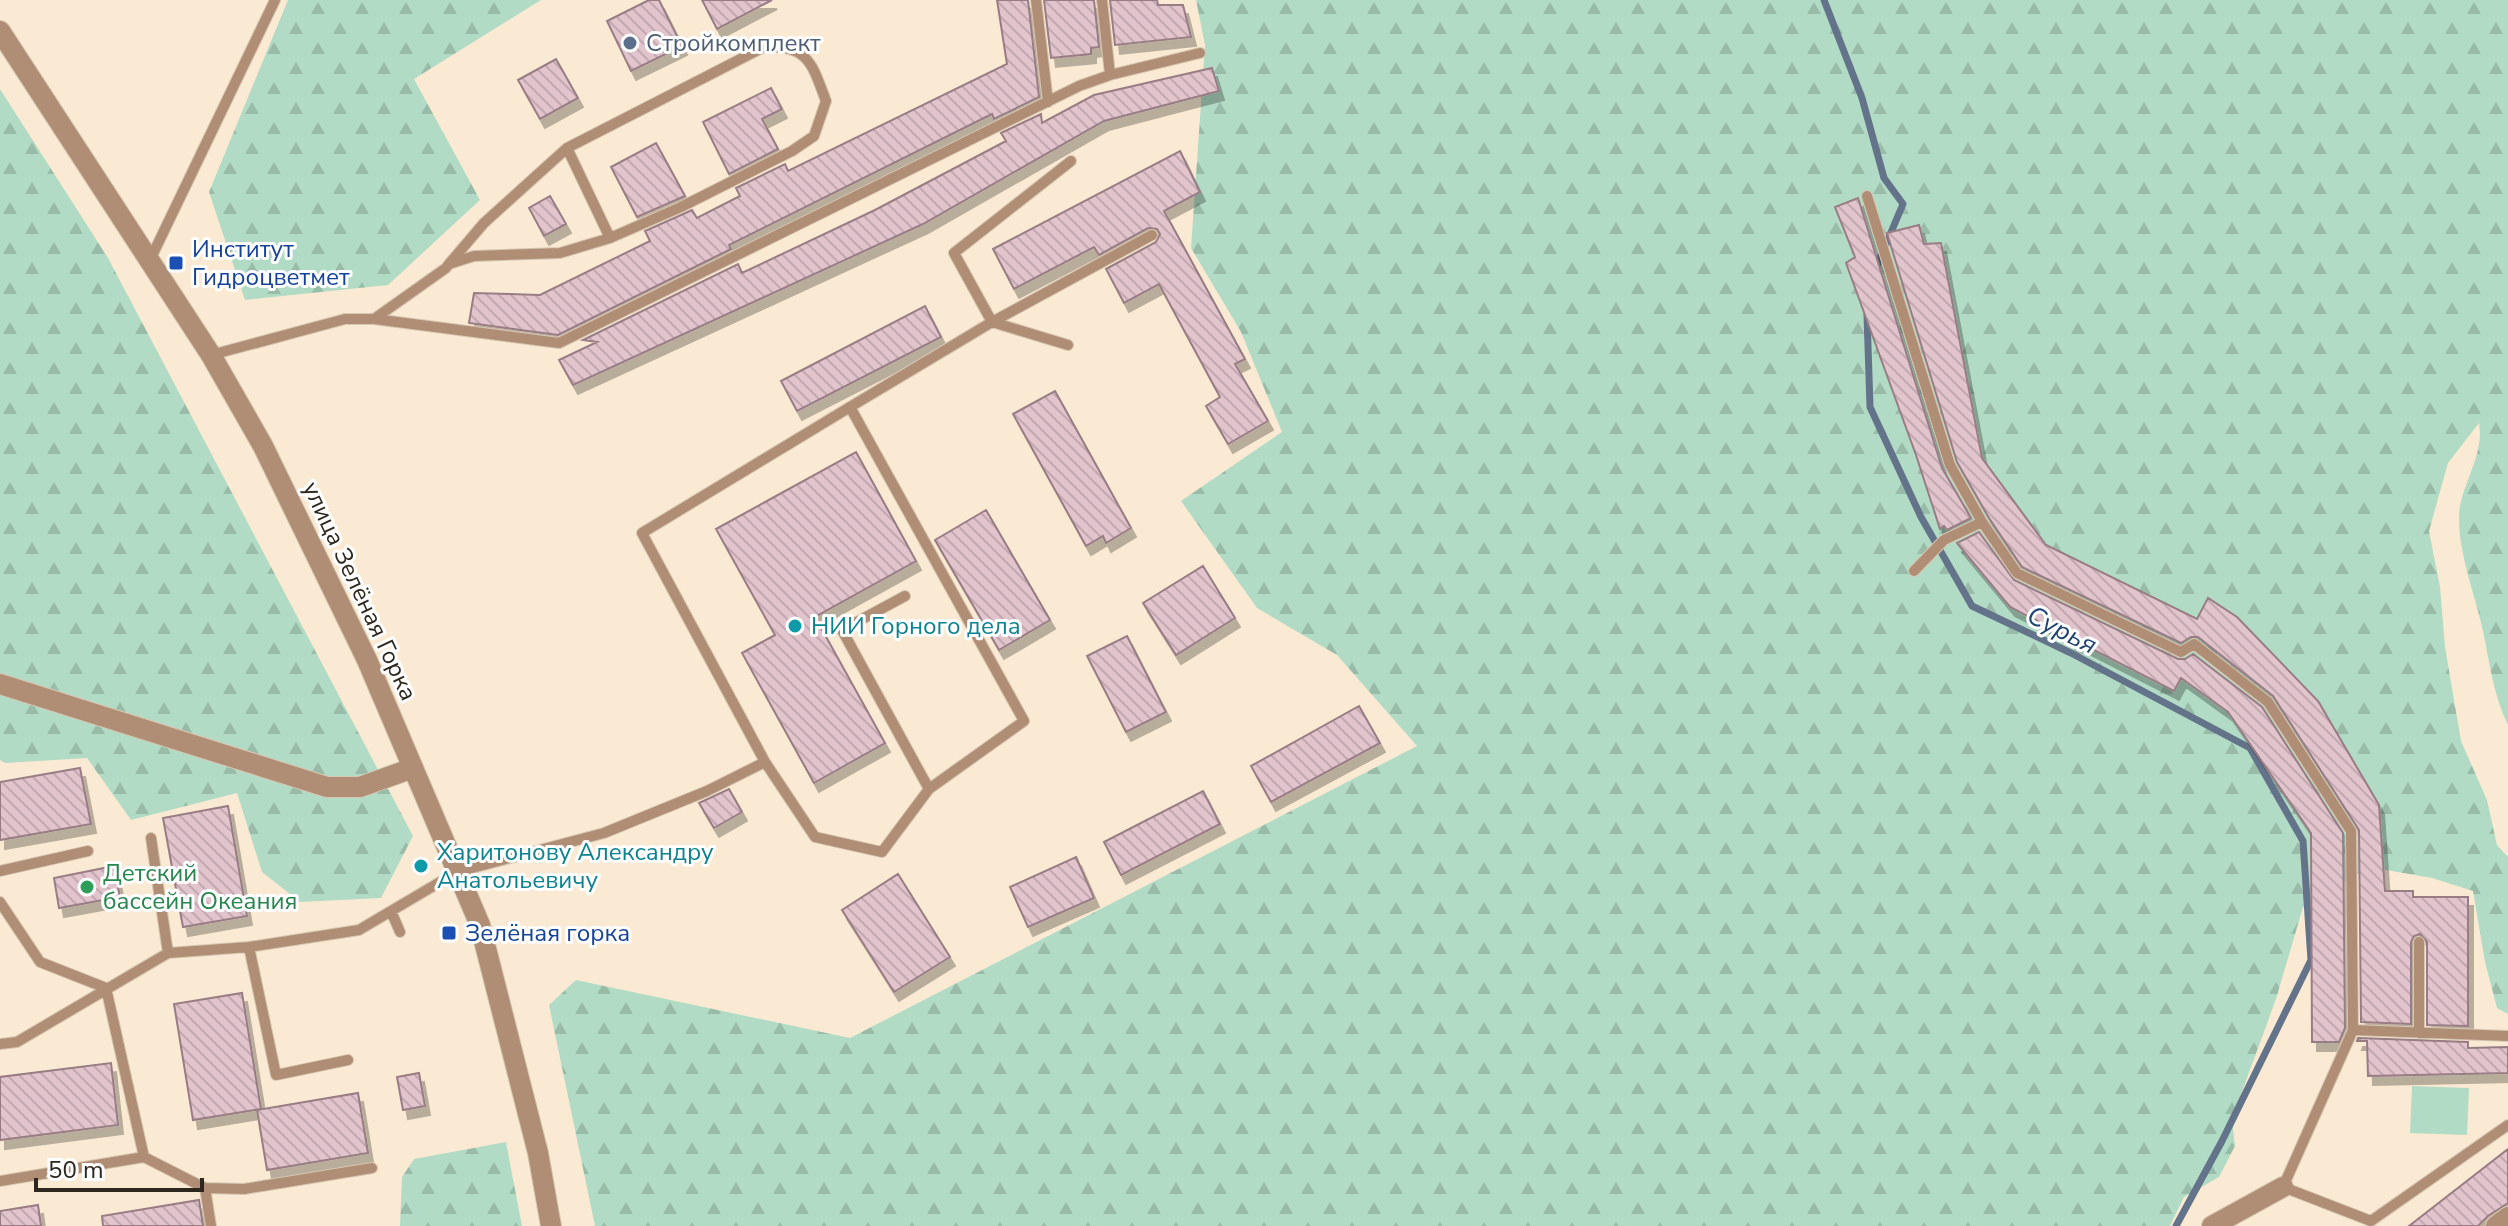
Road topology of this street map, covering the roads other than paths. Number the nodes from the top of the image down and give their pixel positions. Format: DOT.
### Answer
graph roads {
  1 [pos="275,0"];
  2 [pos="1036,0"];
  3 [pos="1102,0"];
  4 [pos="0,31"];
  5 [pos="1200,53"];
  6 [pos="1110,75"];
  7 [pos="1048,102"];
  8 [pos="567,148"];
  9 [pos="1071,161"];
  10 [pos="1867,196"];
  11 [pos="1152,235"];
  12 [pos="610,238"];
  13 [pos="150,260"];
  14 [pos="449,264"];
  15 [pos="374,319"];
  16 [pos="992,322"];
  17 [pos="1068,345"];
  18 [pos="211,355"];
  19 [pos="850,407"];
  20 [pos="1982,522"];
  21 [pos="1914,571"];
  22 [pos="905,596"];
  23 [pos="0,684"];
  24 [pos="765,762"];
  25 [pos="413,768"];
  26 [pos="929,789"];
  27 [pos="151,838"];
  28 [pos="88,851"];
  29 [pos="0,871"];
  30 [pos="457,872"];
  31 [pos="0,902"];
  32 [pos="391,911"];
  33 [pos="400,932"];
  34 [pos="2419,942"];
  35 [pos="249,947"];
  36 [pos="168,953"];
  37 [pos="106,988"];
  38 [pos="2353,1030"];
  39 [pos="2419,1033"];
  40 [pos="2508,1036"];
  41 [pos="0,1044"];
  42 [pos="348,1060"];
  43 [pos="2508,1125"];
  44 [pos="144,1157"];
  45 [pos="372,1168"];
  46 [pos="0,1181"];
  47 [pos="2283,1187"];
  48 [pos="205,1188"];
  49 [pos="2508,1217"];
  50 [pos="2215,1225"];
  51 [pos="211,1226"];
  52 [pos="551,1226"];
  53 [pos="2496,1226"];
  1 -- 13 [label="lane"];
  2 -- 7 [label="lane"];
  3 -- 6 [label="lane"];
  4 -- 13 [label="street, улица Зелёная Горка"];
  5 -- 6 [label="lane"];
  6 -- 7 [label="lane"];
  7 -- 15 [label="lane"];
  8 -- 12 [label="lane"];
  8 -- 12 [label="lane"];
  8 -- 14 [label="lane"];
  9 -- 16 [label="lane"];
  10 -- 20 [label="lane"];
  11 -- 16 [label="lane"];
  12 -- 14 [label="lane"];
  13 -- 18 [label="street, улица Зелёная Горка"];
  14 -- 15 [label="lane"];
  15 -- 18 [label="lane"];
  16 -- 17 [label="lane"];
  16 -- 19 [label="lane"];
  18 -- 25 [label="street, улица Зелёная Горка"];
  19 -- 24 [label="lane"];
  19 -- 26 [label="lane"];
  20 -- 21 [label="lane"];
  20 -- 38 [label="lane"];
  22 -- 26 [label="lane"];
  23 -- 25 [label="street"];
  24 -- 26 [label="lane"];
  24 -- 30 [label="lane"];
  25 -- 30 [label="street, улица Зелёная Горка"];
  27 -- 36 [label="lane"];
  28 -- 29 [label="lane"];
  30 -- 32 [label="lane"];
  30 -- 52 [label="street, улица Зелёная Горка"];
  31 -- 37 [label="lane"];
  32 -- 33 [label="lane"];
  32 -- 35 [label="lane"];
  34 -- 39 [label="lane"];
  35 -- 36 [label="lane"];
  35 -- 42 [label="lane"];
  36 -- 37 [label="lane"];
  37 -- 41 [label="lane"];
  37 -- 44 [label="lane"];
  38 -- 39 [label="lane"];
  38 -- 47 [label="lane"];
  39 -- 40 [label="lane"];
  43 -- 47 [label="lane"];
  44 -- 46 [label="lane"];
  44 -- 48 [label="lane"];
  45 -- 48 [label="lane"];
  47 -- 50 [label="street"];
  48 -- 51 [label="lane"];
  49 -- 53 [label="street"];
}
